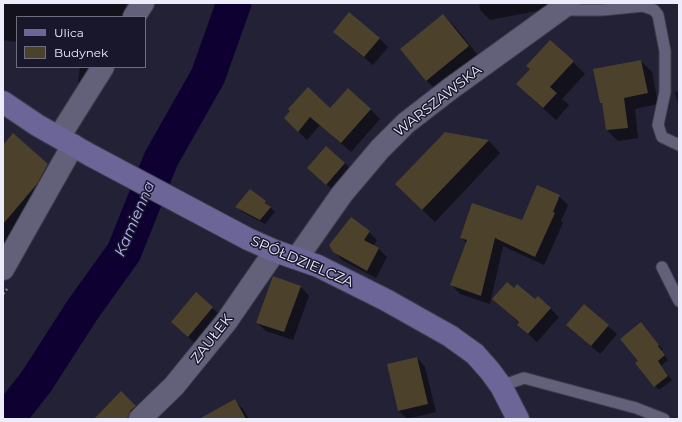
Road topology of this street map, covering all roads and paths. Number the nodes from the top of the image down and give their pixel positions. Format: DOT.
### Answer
graph roads {
  1 [pos="143,3"];
  2 [pos="564,7"];
  3 [pos="135,16"];
  4 [pos="103,68"];
  5 [pos="3,102"];
  6 [pos="74,146"];
  7 [pos="679,146"];
  8 [pos="275,251"];
  9 [pos="297,258"];
  10 [pos="662,267"];
  11 [pos="3,269"];
  12 [pos="679,301"];
  13 [pos="501,386"];
  14 [pos="140,419"];
  15 [pos="518,419"];
  16 [pos="664,419"];
  1 -- 3 [label="street"];
  2 -- 7 [label="lane"];
  2 -- 9 [label="street, WARSZAWSKA"];
  4 -- 6 [label="street"];
  5 -- 6 [label="street, SPÓŁDZIELCZA"];
  6 -- 8 [label="street, SPÓŁDZIELCZA"];
  6 -- 11 [label="street"];
  8 -- 9 [label="street, SPÓŁDZIELCZA"];
  8 -- 14 [label="street, ZAUŁEK"];
  9 -- 13 [label="street, SPÓŁDZIELCZA"];
  10 -- 12 [label="lane"];
  13 -- 15 [label="street, SPÓŁDZIELCZA"];
  13 -- 16 [label="lane"];
}
